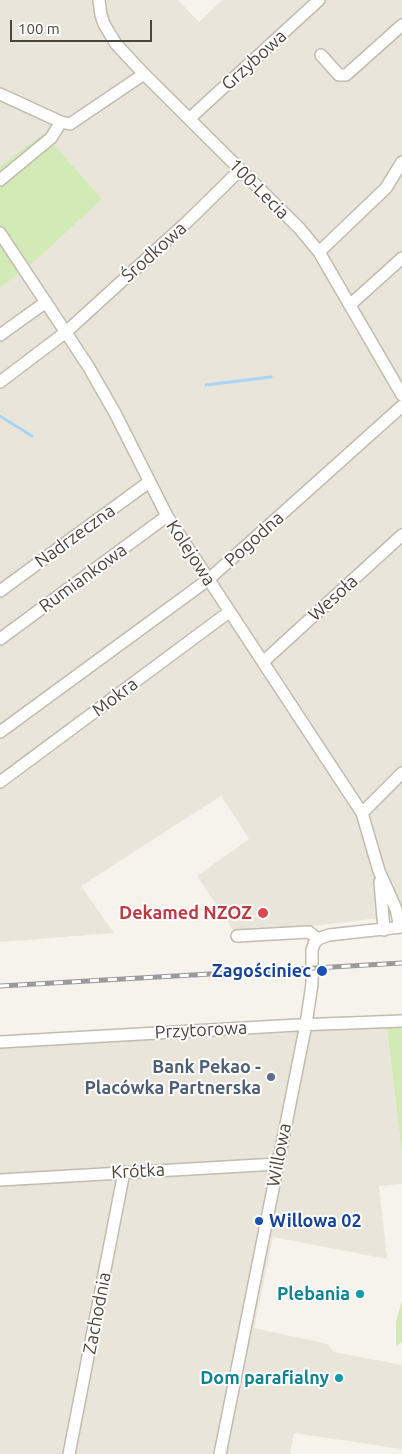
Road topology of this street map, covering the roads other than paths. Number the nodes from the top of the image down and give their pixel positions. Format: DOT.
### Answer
graph roads {
  1 [pos="98,0"];
  2 [pos="319,0"];
  3 [pos="402,25"];
  4 [pos="322,55"];
  5 [pos="144,74"];
  6 [pos="0,94"];
  7 [pos="189,119"];
  8 [pos="61,122"];
  9 [pos="402,162"];
  10 [pos="240,170"];
  11 [pos="0,180"];
  12 [pos="0,233"];
  13 [pos="319,252"];
  14 [pos="402,258"];
  15 [pos="46,302"];
  16 [pos="351,304"];
  17 [pos="66,332"];
  18 [pos="0,335"];
  19 [pos="0,382"];
  20 [pos="402,395"];
  21 [pos="402,406"];
  22 [pos="149,482"];
  23 [pos="166,516"];
  24 [pos="402,535"];
  25 [pos="209,579"];
  26 [pos="0,591"];
  27 [pos="229,612"];
  28 [pos="0,640"];
  29 [pos="263,662"];
  30 [pos="0,732"];
  31 [pos="402,772"];
  32 [pos="0,782"];
  33 [pos="362,813"];
  34 [pos="379,872"];
  35 [pos="401,928"];
  36 [pos="384,930"];
  37 [pos="237,936"];
  38 [pos="318,939"];
  39 [pos="402,1021"];
  40 [pos="306,1024"];
  41 [pos="0,1042"];
  42 [pos="277,1164"];
  43 [pos="124,1172"];
  44 [pos="0,1180"];
  45 [pos="69,1454"];
  46 [pos="220,1454"];
  1 -- 5 [label="street, 100-Lecia"];
  2 -- 7 [label="street, Grzybowa"];
  3 -- 4 [label="street"];
  5 -- 7 [label="street, 100-Lecia"];
  5 -- 8 [label="street"];
  6 -- 8 [label="street"];
  7 -- 10 [label="street, 100-Lecia"];
  8 -- 11 [label="street"];
  9 -- 13 [label="street"];
  10 -- 13 [label="street, 100-Lecia"];
  10 -- 17 [label="street, Środkowa"];
  12 -- 15 [label="street, Kolejowa"];
  13 -- 16 [label="street, 100-Lecia"];
  14 -- 16 [label="street"];
  15 -- 17 [label="street, Kolejowa"];
  15 -- 18 [label="street"];
  16 -- 20 [label="street, 100-Lecia"];
  17 -- 19 [label="street, Środkowa"];
  17 -- 22 [label="street, Kolejowa"];
  21 -- 25 [label="street, Pogodna"];
  22 -- 23 [label="street, Kolejowa"];
  22 -- 26 [label="street, Nadrzeczna"];
  23 -- 25 [label="street, Kolejowa"];
  23 -- 28 [label="street, Rumiankowa"];
  24 -- 29 [label="street, Wesoła"];
  25 -- 27 [label="street, Kolejowa"];
  25 -- 30 [label="street, Pogodna"];
  27 -- 29 [label="street, Kolejowa"];
  27 -- 32 [label="street, Mokra"];
  29 -- 33 [label="street, Kolejowa"];
  31 -- 33 [label="street"];
  33 -- 34 [label="street, Kolejowa"];
  34 -- 35 [label="street, Kolejowa"];
  34 -- 36 [label="street, Kolejowa"];
  35 -- 36 [label="street"];
  36 -- 38 [label="street"];
  37 -- 38 [label="street"];
  38 -- 40 [label="street, Willowa"];
  39 -- 40 [label="street, Przytorowa"];
  40 -- 41 [label="street, Przytorowa"];
  40 -- 42 [label="street, Willowa"];
  42 -- 43 [label="street, Krótka"];
  42 -- 46 [label="street, Willowa"];
  43 -- 44 [label="street, Krótka"];
  43 -- 45 [label="street, Zachodnia"];
}
